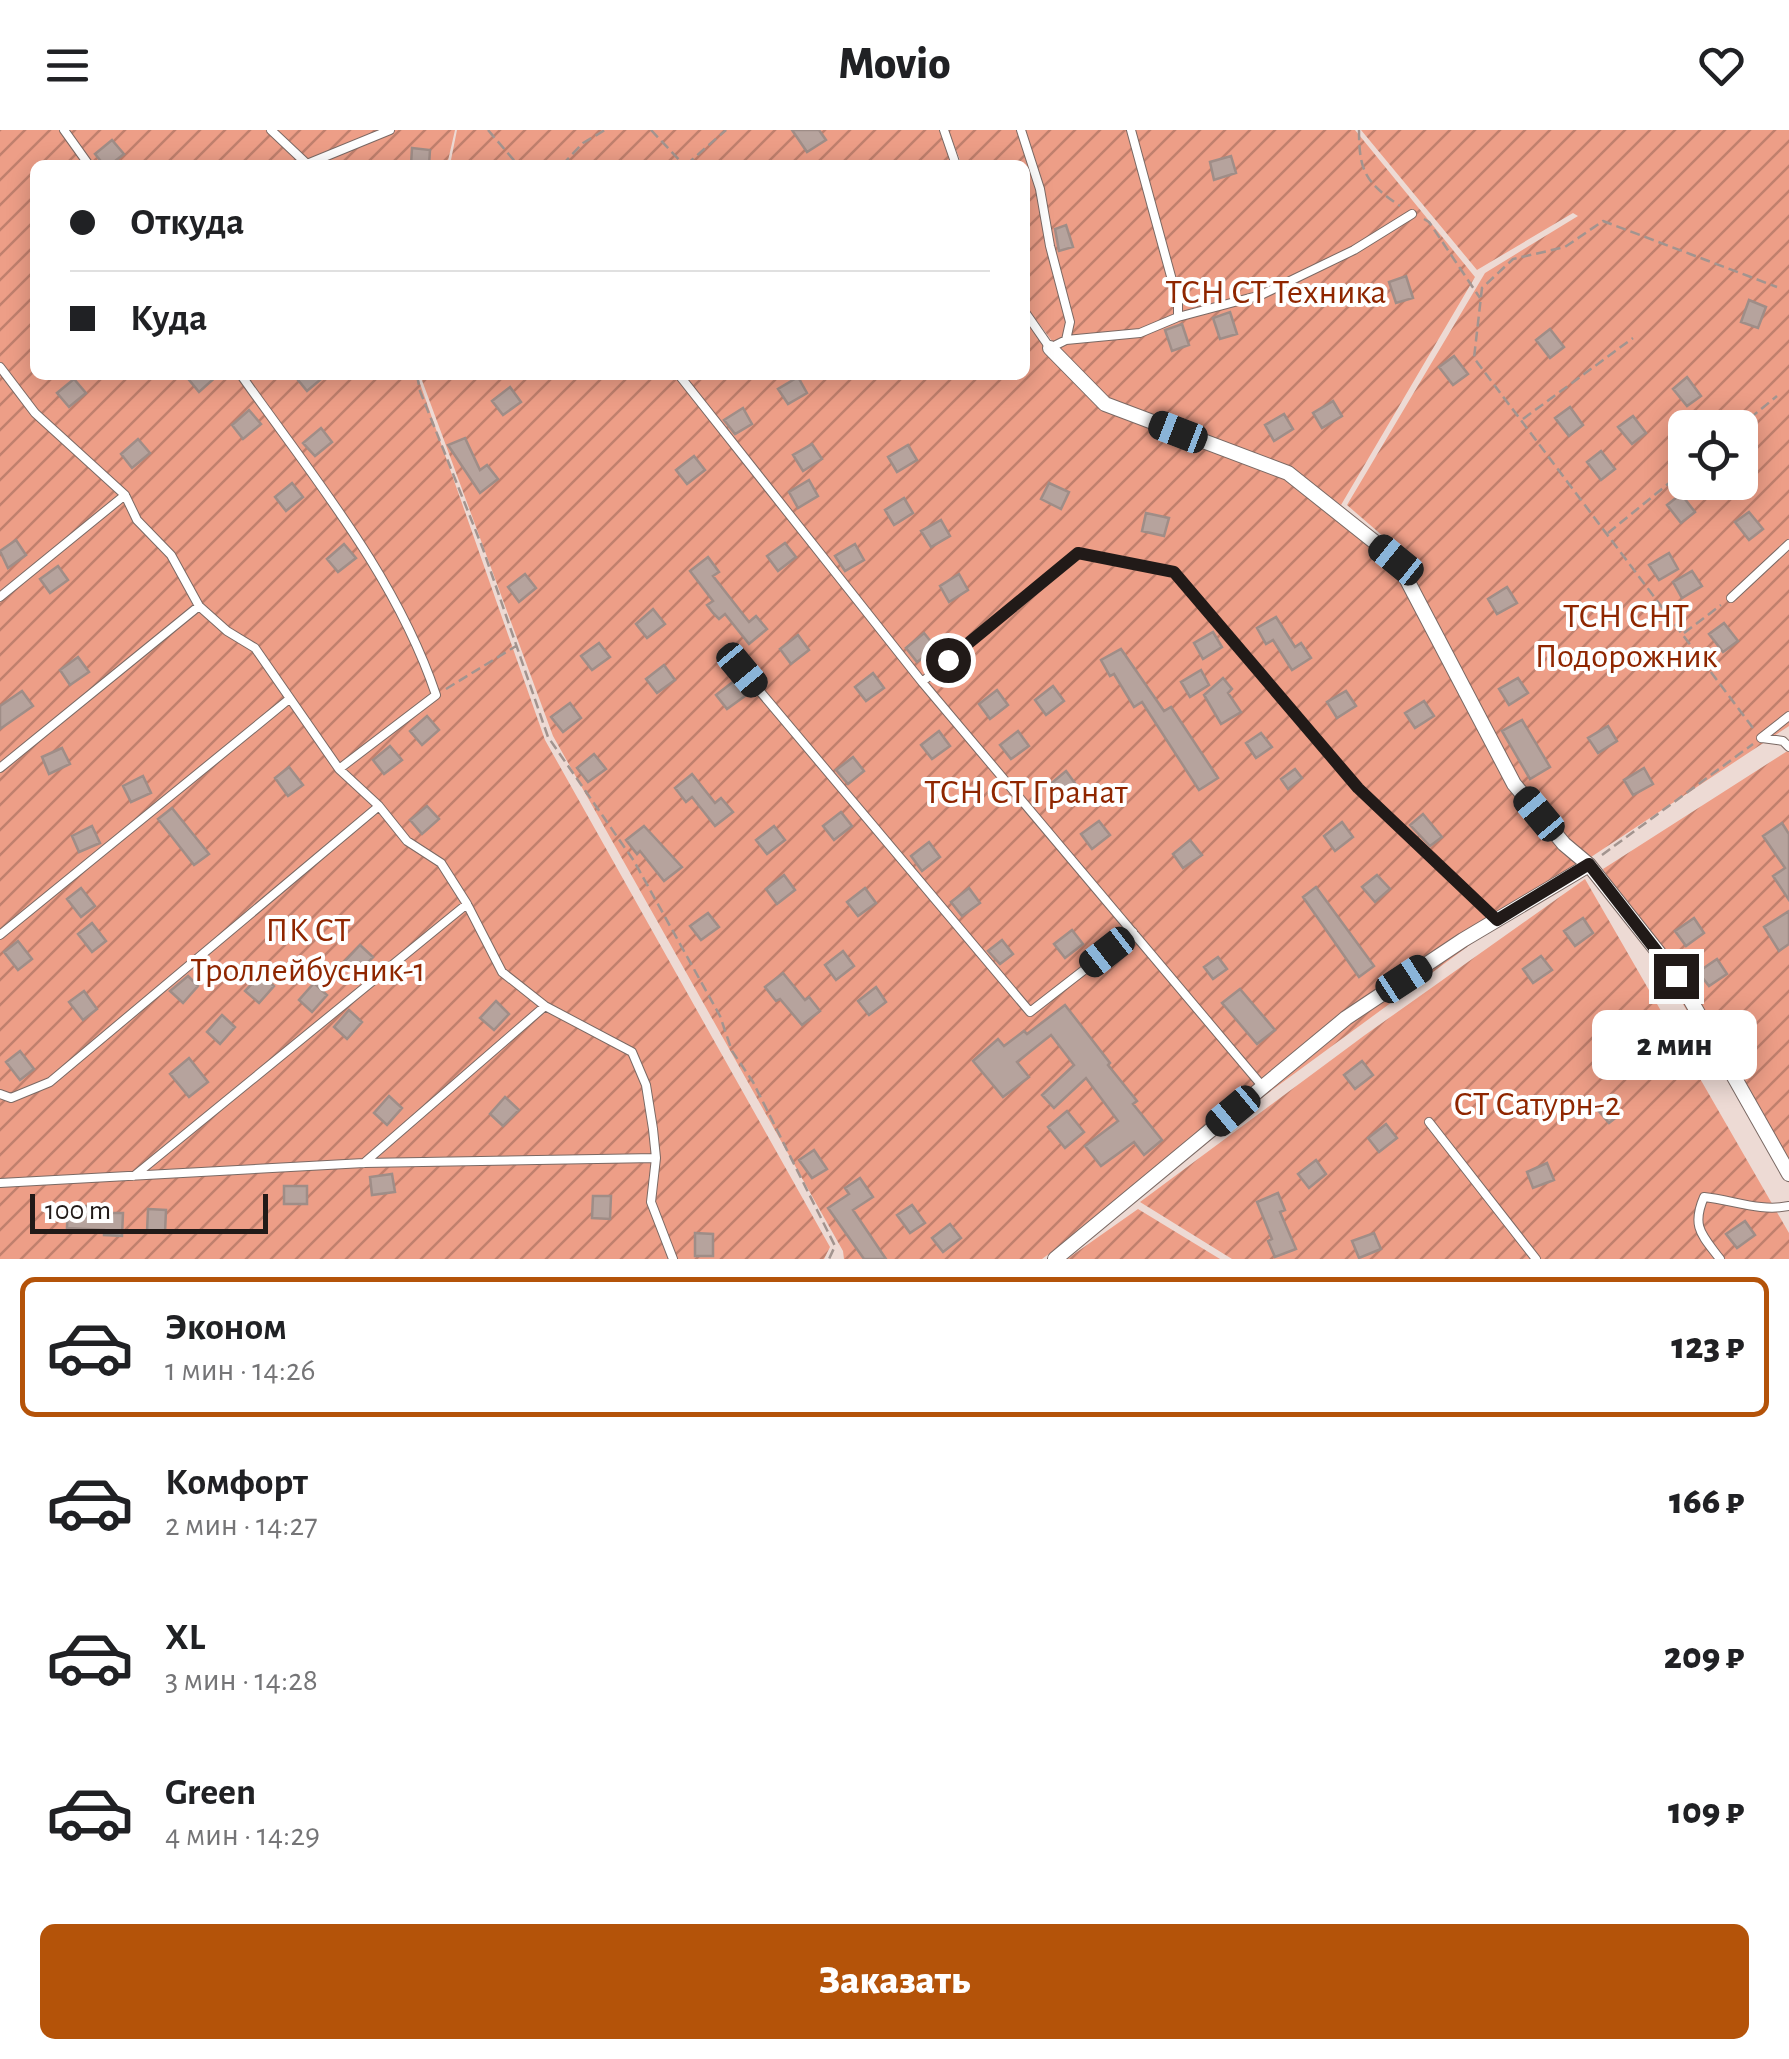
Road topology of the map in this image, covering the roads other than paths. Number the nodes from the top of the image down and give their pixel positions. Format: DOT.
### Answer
graph roads {
  1 [pos="64,130"];
  2 [pos="271,130"];
  3 [pos="390,130"];
  4 [pos="944,130"];
  5 [pos="1021,130"];
  6 [pos="1131,130"];
  7 [pos="85,160"];
  8 [pos="303,160"];
  9 [pos="317,160"];
  10 [pos="954,160"];
  11 [pos="1412,214"];
  12 [pos="1178,317"];
  13 [pos="1030,319"];
  14 [pos="1066,340"];
  15 [pos="1050,348"];
  16 [pos="0,367"];
  17 [pos="245,380"];
  18 [pos="683,380"];
  19 [pos="125,495"];
  20 [pos="1789,544"];
  21 [pos="0,597"];
  22 [pos="1730,598"];
  23 [pos="199,606"];
  24 [pos="742,670"];
  25 [pos="922,682"];
  26 [pos="288,700"];
  27 [pos="1789,716"];
  28 [pos="1789,747"];
  29 [pos="0,768"];
  30 [pos="340,770"];
  31 [pos="379,806"];
  32 [pos="1589,864"];
  33 [pos="467,904"];
  34 [pos="1497,920"];
  35 [pos="1133,932"];
  36 [pos="0,935"];
  37 [pos="545,1006"];
  38 [pos="1262,1086"];
  39 [pos="0,1094"];
  40 [pos="1429,1122"];
  41 [pos="656,1158"];
  42 [pos="364,1163"];
  43 [pos="1789,1174"];
  44 [pos="134,1176"];
  45 [pos="0,1183"];
  46 [pos="1789,1206"];
  47 [pos="673,1259"];
  48 [pos="1055,1259"];
  49 [pos="1536,1259"];
  50 [pos="1720,1259"];
  1 -- 7 [label="lane"];
  2 -- 8 [label="lane"];
  3 -- 9 [label="lane"];
  4 -- 10 [label="lane"];
  5 -- 14 [label="lane"];
  6 -- 12 [label="lane"];
  11 -- 12 [label="lane"];
  12 -- 14 [label="lane"];
  13 -- 15 [label="lane"];
  14 -- 15 [label="lane"];
  15 -- 32 [label="street"];
  16 -- 19 [label="lane"];
  17 -- 30 [label="lane"];
  18 -- 25 [label="lane"];
  19 -- 21 [label="lane"];
  19 -- 23 [label="lane"];
  20 -- 22 [label="lane"];
  23 -- 26 [label="lane"];
  23 -- 29 [label="lane"];
  24 -- 35 [label="lane"];
  25 -- 34 [label="lane"];
  25 -- 35 [label="lane"];
  26 -- 30 [label="lane"];
  26 -- 36 [label="lane"];
  27 -- 28 [label="lane"];
  30 -- 31 [label="lane"];
  31 -- 33 [label="lane"];
  31 -- 39 [label="lane"];
  32 -- 34 [label="street"];
  32 -- 43 [label="street"];
  33 -- 37 [label="lane"];
  33 -- 44 [label="lane"];
  34 -- 38 [label="street"];
  35 -- 38 [label="lane"];
  37 -- 41 [label="lane"];
  37 -- 42 [label="lane"];
  38 -- 48 [label="street"];
  40 -- 49 [label="lane"];
  41 -- 42 [label="lane"];
  41 -- 47 [label="lane"];
  42 -- 44 [label="lane"];
  44 -- 45 [label="lane"];
  46 -- 50 [label="lane"];
}
